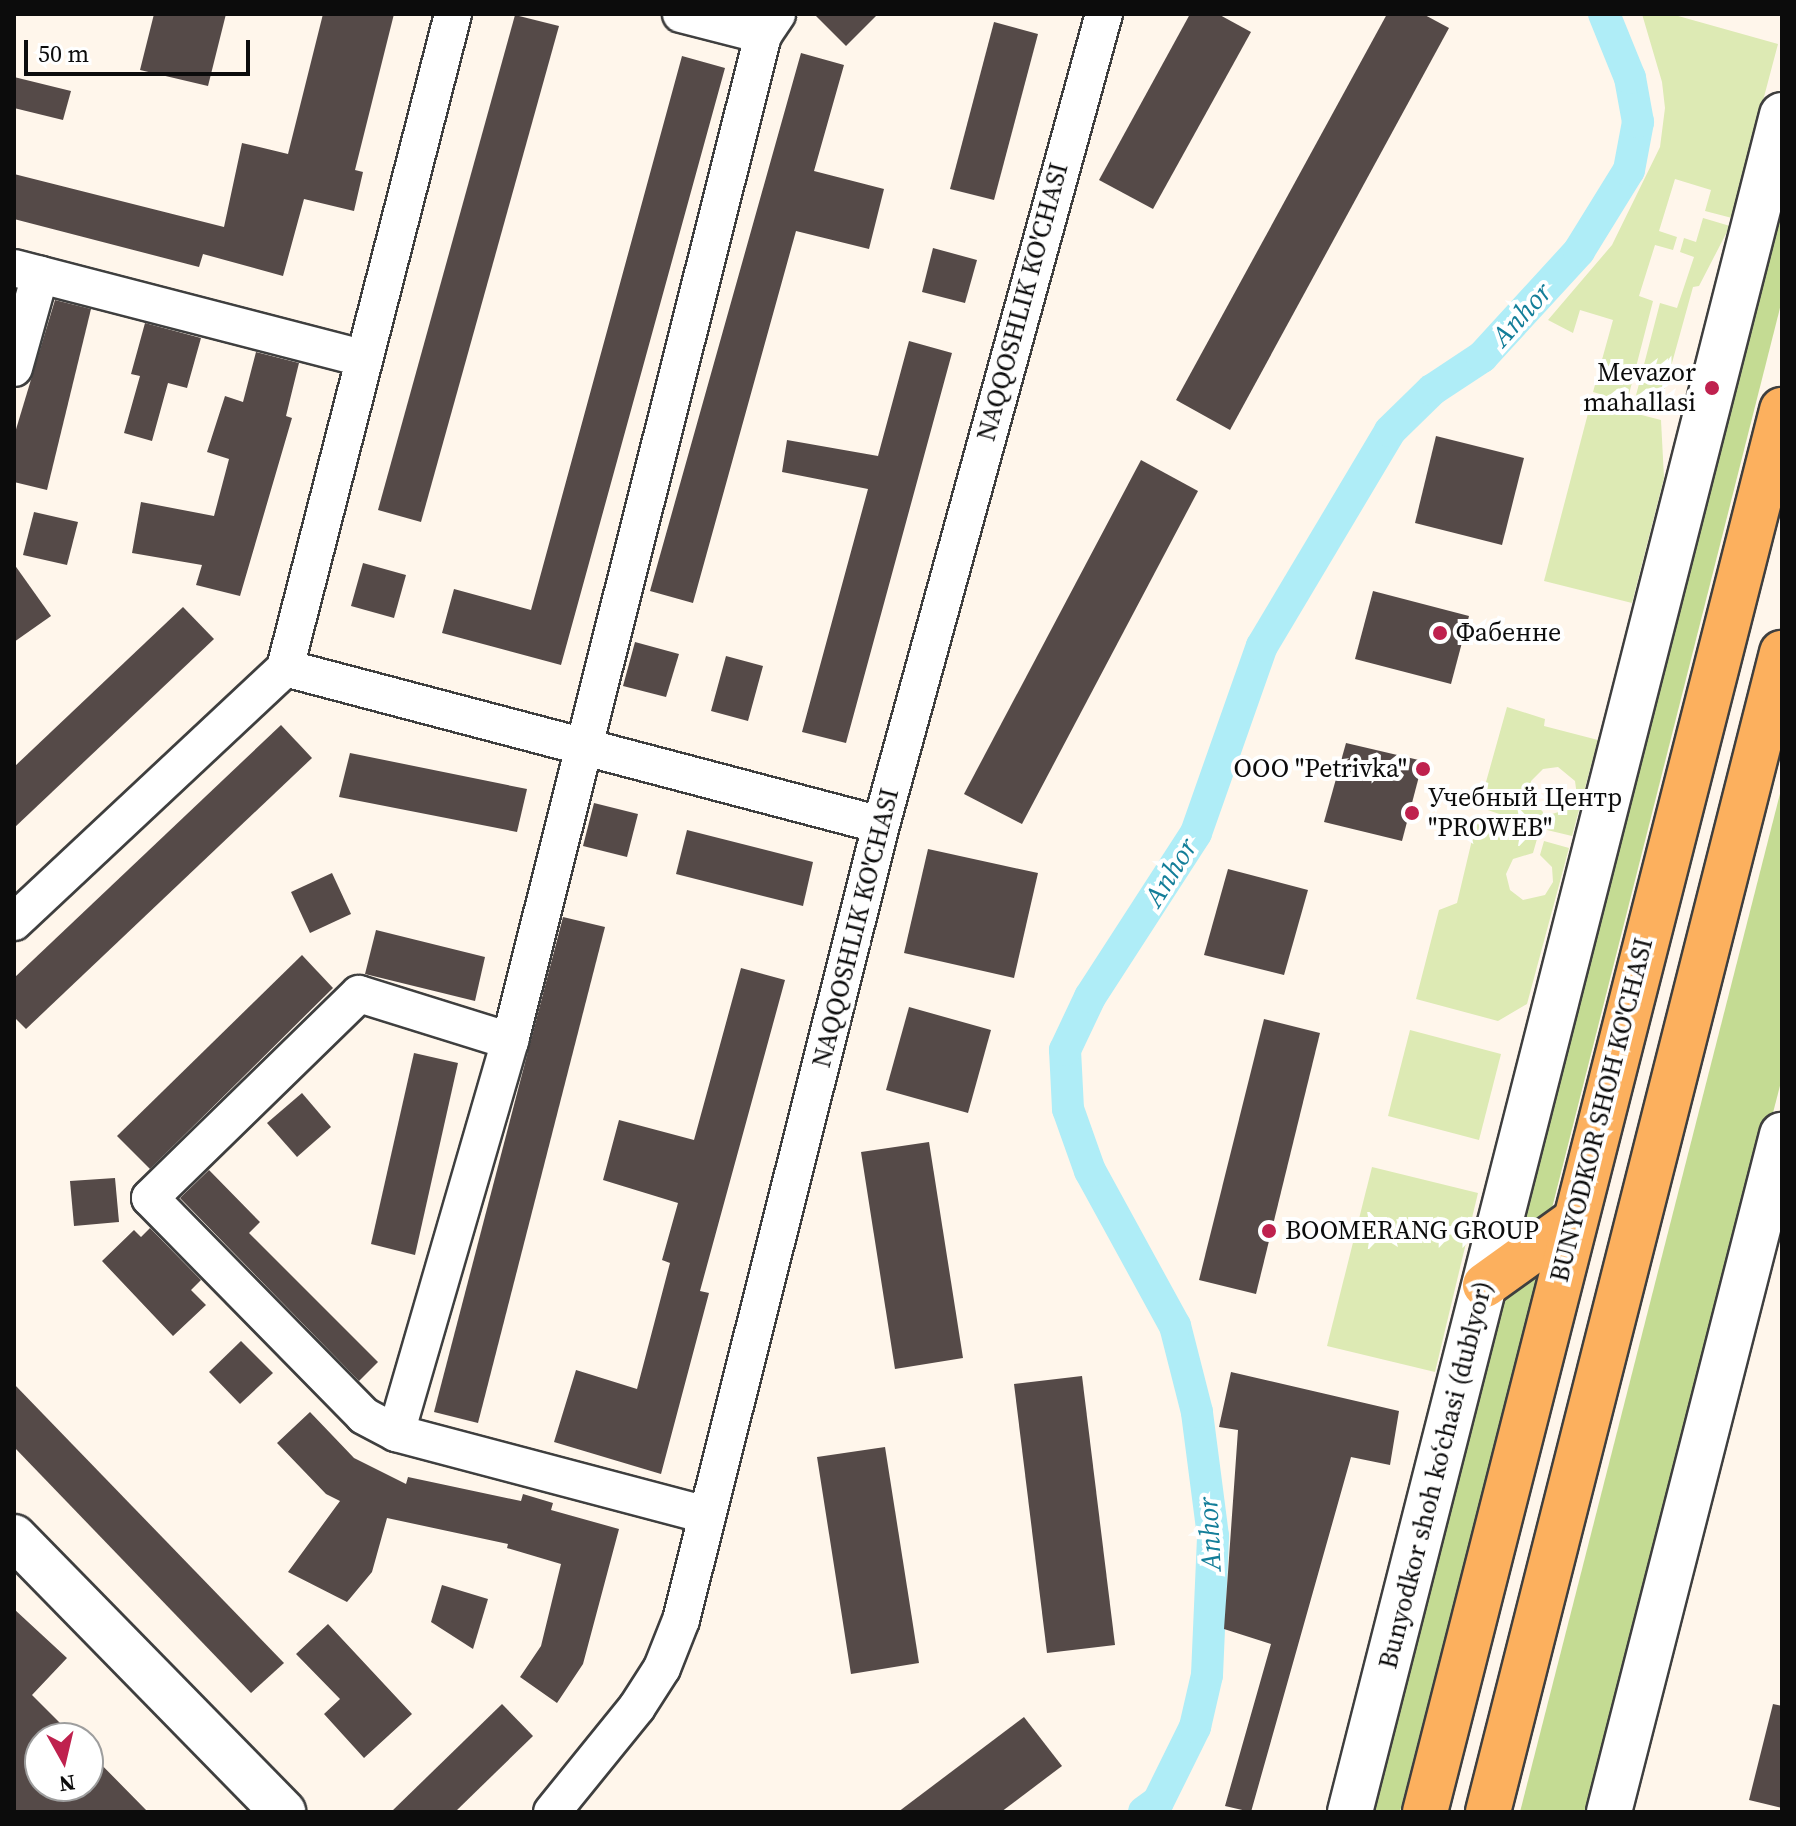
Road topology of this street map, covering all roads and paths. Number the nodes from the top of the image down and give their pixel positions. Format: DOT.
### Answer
graph roads {
  1 [pos="453,14"];
  2 [pos="681,14"];
  3 [pos="1104,14"];
  4 [pos="770,24"];
  5 [pos="1782,115"];
  6 [pos="27,272"];
  7 [pos="363,358"];
  8 [pos="14,368"];
  9 [pos="1782,410"];
  10 [pos="1782,653"];
  11 [pos="285,668"];
  12 [pos="584,744"];
  13 [pos="881,825"];
  14 [pos="14,922"];
  15 [pos="510,1041"];
  16 [pos="1782,1135"];
  17 [pos="1574,1221"];
  18 [pos="1485,1285"];
  19 [pos="396,1433"];
  20 [pos="707,1515"];
  21 [pos="14,1537"];
  22 [pos="283,1812"];
  23 [pos="552,1812"];
  24 [pos="1350,1812"];
  25 [pos="1425,1812"];
  26 [pos="1488,1812"];
  27 [pos="1609,1812"];
  1 -- 7 [label="street"];
  2 -- 4 [label="street"];
  3 -- 13 [label="street, NAQQOSHLIK KO'CHASI"];
  4 -- 12 [label="street"];
  5 -- 18 [label="street, Bunyodkor shoh koʻchasi (dublyor)"];
  6 -- 7 [label="street"];
  6 -- 8 [label="street"];
  7 -- 11 [label="street"];
  9 -- 17 [label="main road, BUNYODKOR SHOH KO'CHASI"];
  10 -- 26 [label="main road"];
  11 -- 12 [label="street"];
  11 -- 14 [label="street"];
  12 -- 13 [label="street"];
  12 -- 15 [label="street"];
  13 -- 20 [label="street, NAQQOSHLIK KO'CHASI"];
  15 -- 19 [label="street"];
  15 -- 19 [label="street"];
  16 -- 27 [label="street"];
  17 -- 18 [label="main road"];
  17 -- 25 [label="main road, BUNYODKOR SHOH KO'CHASI"];
  18 -- 24 [label="street, Bunyodkor shoh koʻchasi (dublyor)"];
  19 -- 20 [label="street"];
  20 -- 23 [label="street, NAQQOSHLIK KO'CHASI"];
  21 -- 22 [label="street"];
}
